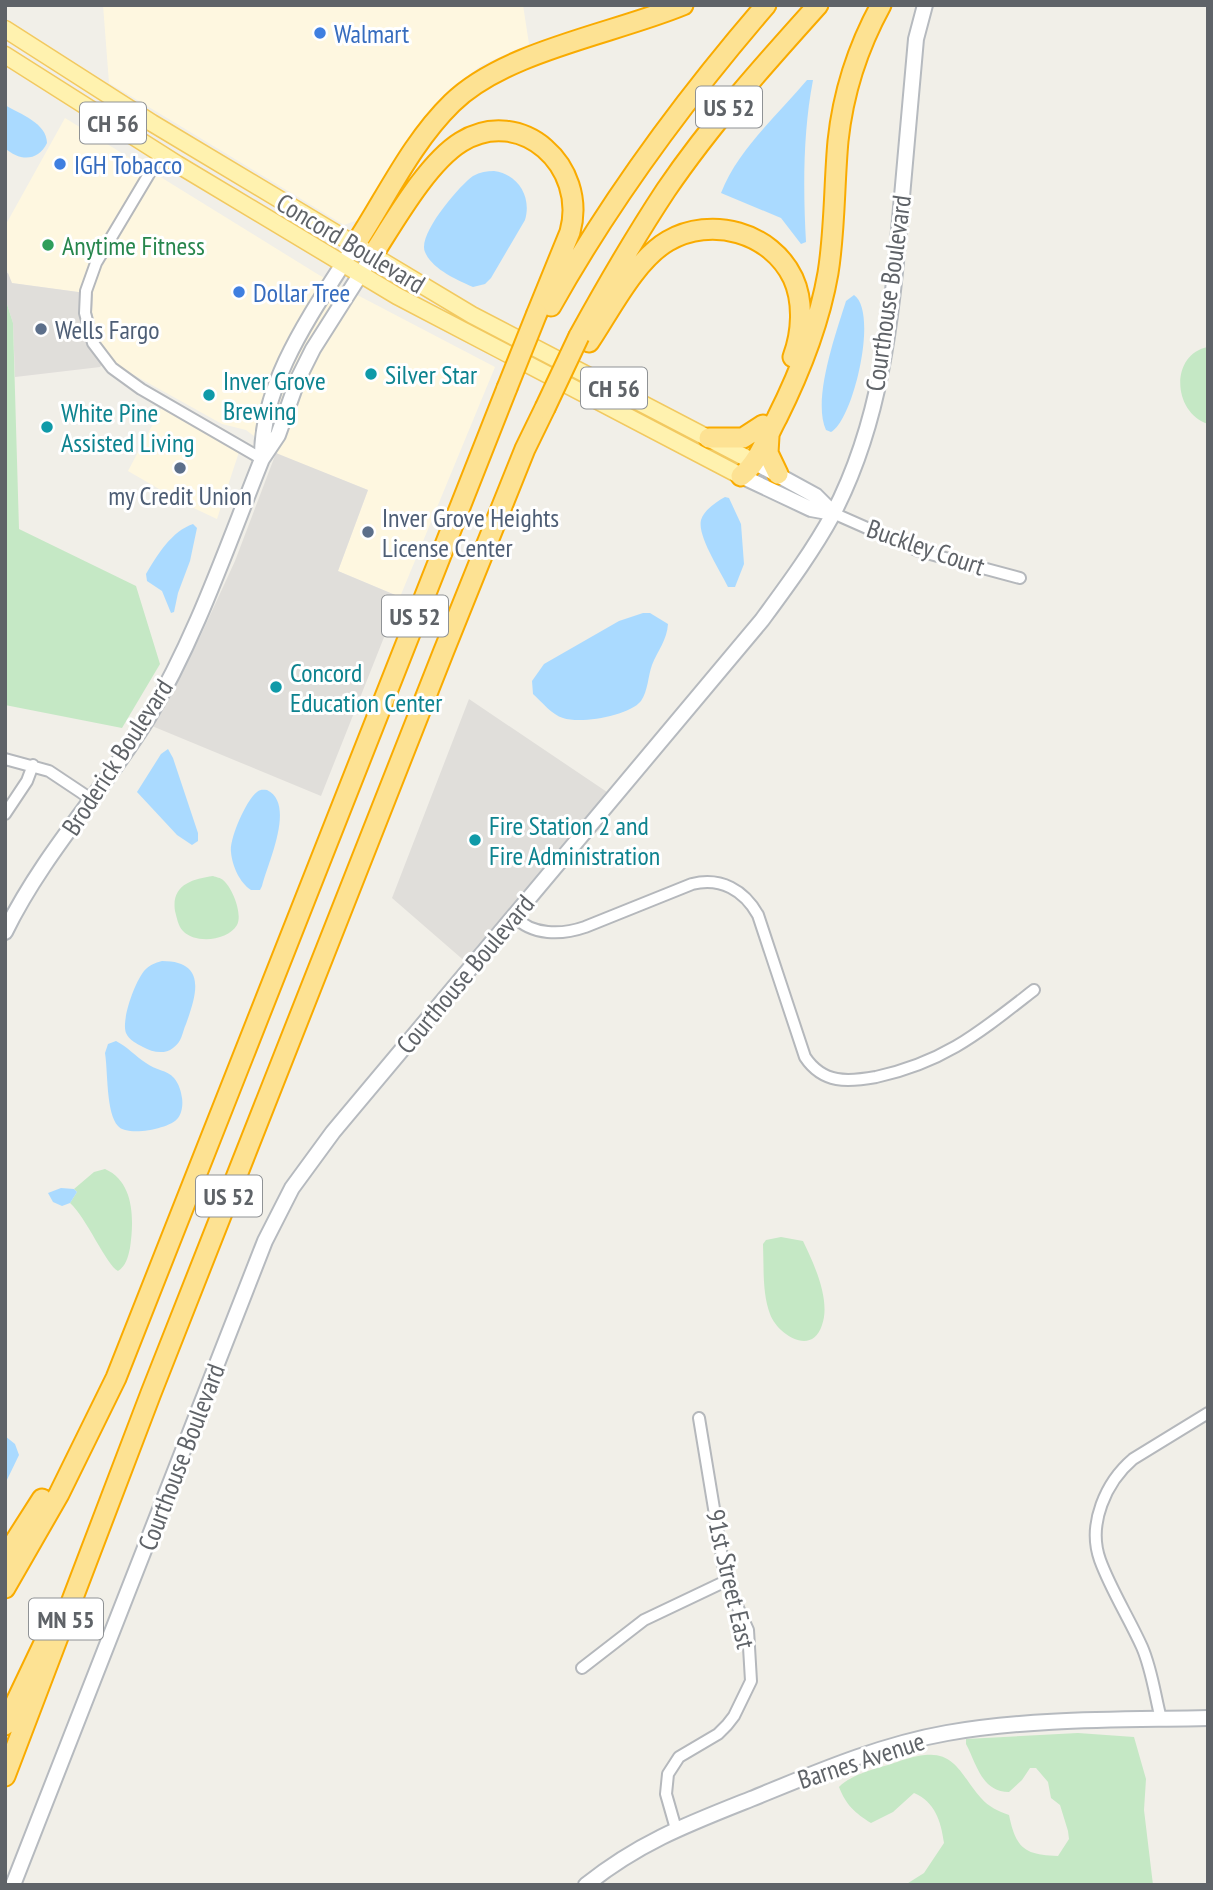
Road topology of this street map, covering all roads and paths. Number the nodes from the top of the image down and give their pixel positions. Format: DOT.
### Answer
graph roads {
  1 [pos="683,5"];
  2 [pos="766,5"];
  3 [pos="818,5"];
  4 [pos="881,5"];
  5 [pos="925,5"];
  6 [pos="5,29"];
  7 [pos="5,55"];
  8 [pos="161,154"];
  9 [pos="363,251"];
  10 [pos="343,264"];
  11 [pos="360,275"];
  12 [pos="541,315"];
  13 [pos="584,339"];
  14 [pos="766,428"];
  15 [pos="709,438"];
  16 [pos="262,459"];
  17 [pos="747,465"];
  18 [pos="778,474"];
  19 [pos="834,513"];
  20 [pos="1020,578"];
  21 [pos="5,759"];
  22 [pos="33,765"];
  23 [pos="91,799"];
  24 [pos="5,814"];
  25 [pos="514,916"];
  26 [pos="5,932"];
  27 [pos="1034,990"];
  28 [pos="141,1312"];
  29 [pos="1208,1413"];
  30 [pos="699,1418"];
  31 [pos="125,1461"];
  32 [pos="5,1557"];
  33 [pos="726,1581"];
  34 [pos="5,1588"];
  35 [pos="582,1668"];
  36 [pos="1208,1718"];
  37 [pos="1161,1720"];
  38 [pos="5,1725"];
  39 [pos="5,1776"];
  40 [pos="676,1829"];
  41 [pos="13,1885"];
  42 [pos="586,1885"];
  1 -- 9 [label="highway"];
  2 -- 12 [label="highway, US 52"];
  3 -- 13 [label="highway, US 52"];
  4 -- 14 [label="highway"];
  5 -- 19 [label="street, Courthouse Boulevard"];
  6 -- 9 [label="main road, Concord Boulevard / CH 56"];
  7 -- 8 [label="main road, Concord Boulevard / CH 56"];
  8 -- 10 [label="main road, Concord Boulevard / CH 56"];
  8 -- 16 [label="street"];
  9 -- 10 [label="street, Broderick Boulevard"];
  9 -- 11 [label="street, Broderick Boulevard"];
  9 -- 12 [label="highway"];
  9 -- 15 [label="main road, Concord Boulevard / CH 56"];
  10 -- 11 [label="main road, Concord Boulevard / CH 56"];
  10 -- 16 [label="street, Broderick Boulevard"];
  11 -- 16 [label="street, Broderick Boulevard"];
  11 -- 17 [label="main road, Concord Boulevard / CH 56"];
  12 -- 28 [label="highway, US 52, bridge"];
  13 -- 14 [label="highway"];
  13 -- 31 [label="highway, US 52, bridge"];
  14 -- 15 [label="highway"];
  14 -- 17 [label="highway"];
  14 -- 18 [label="highway"];
  15 -- 17 [label="main road, CH 56"];
  16 -- 23 [label="street, Broderick Boulevard"];
  17 -- 18 [label="street"];
  17 -- 19 [label="street"];
  18 -- 19 [label="street"];
  19 -- 20 [label="street, Buckley Court"];
  19 -- 25 [label="street, Courthouse Boulevard"];
  21 -- 22 [label="street"];
  22 -- 23 [label="street"];
  22 -- 24 [label="street"];
  23 -- 26 [label="street, Broderick Boulevard"];
  25 -- 27 [label="street"];
  25 -- 41 [label="street, Courthouse Boulevard"];
  28 -- 32 [label="highway, US 52"];
  28 -- 34 [label="highway, MN 55"];
  29 -- 37 [label="street"];
  30 -- 33 [label="street, 91st Street East"];
  31 -- 38 [label="highway, US 52"];
  31 -- 39 [label="highway, MN 55"];
  33 -- 35 [label="street"];
  33 -- 40 [label="street, 91st Street East"];
  36 -- 37 [label="street, Barnes Avenue"];
  37 -- 40 [label="street, Barnes Avenue"];
  40 -- 42 [label="street, Barnes Avenue"];
}
